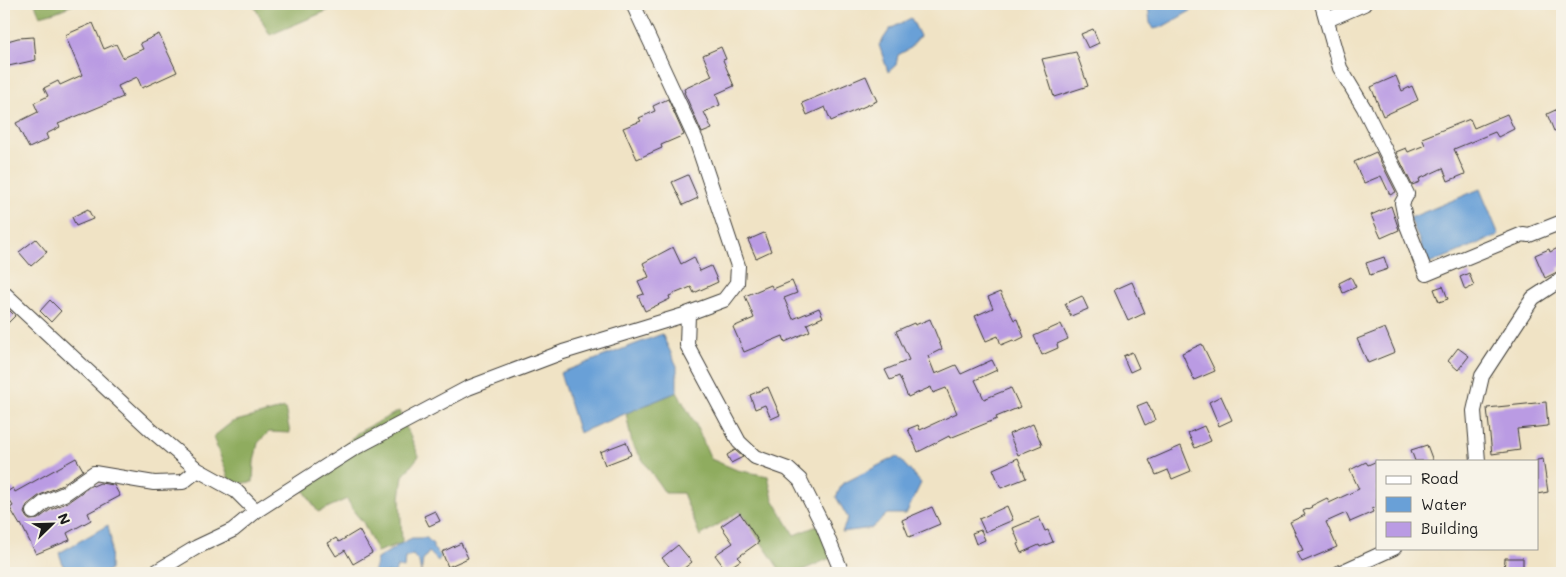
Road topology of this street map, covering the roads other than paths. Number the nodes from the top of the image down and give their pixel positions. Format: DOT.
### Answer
graph roads {
  1 [pos="633,4"];
  2 [pos="1322,4"];
  3 [pos="1364,4"];
  4 [pos="1327,20"];
  5 [pos="1562,222"];
  6 [pos="1562,279"];
  7 [pos="4,293"];
  8 [pos="688,314"];
  9 [pos="1478,460"];
  10 [pos="198,470"];
  11 [pos="256,510"];
  12 [pos="34,512"];
  13 [pos="1390,550"];
  14 [pos="154,573"];
  15 [pos="842,573"];
  16 [pos="1339,573"];
  1 -- 8 [label="street"];
  2 -- 4 [label="street"];
  3 -- 4 [label="street"];
  4 -- 5 [label="street"];
  6 -- 9 [label="street"];
  7 -- 10 [label="street"];
  8 -- 11 [label="street"];
  8 -- 15 [label="street"];
  10 -- 11 [label="street"];
  10 -- 12 [label="street"];
  11 -- 14 [label="street"];
  13 -- 16 [label="street"];
}
